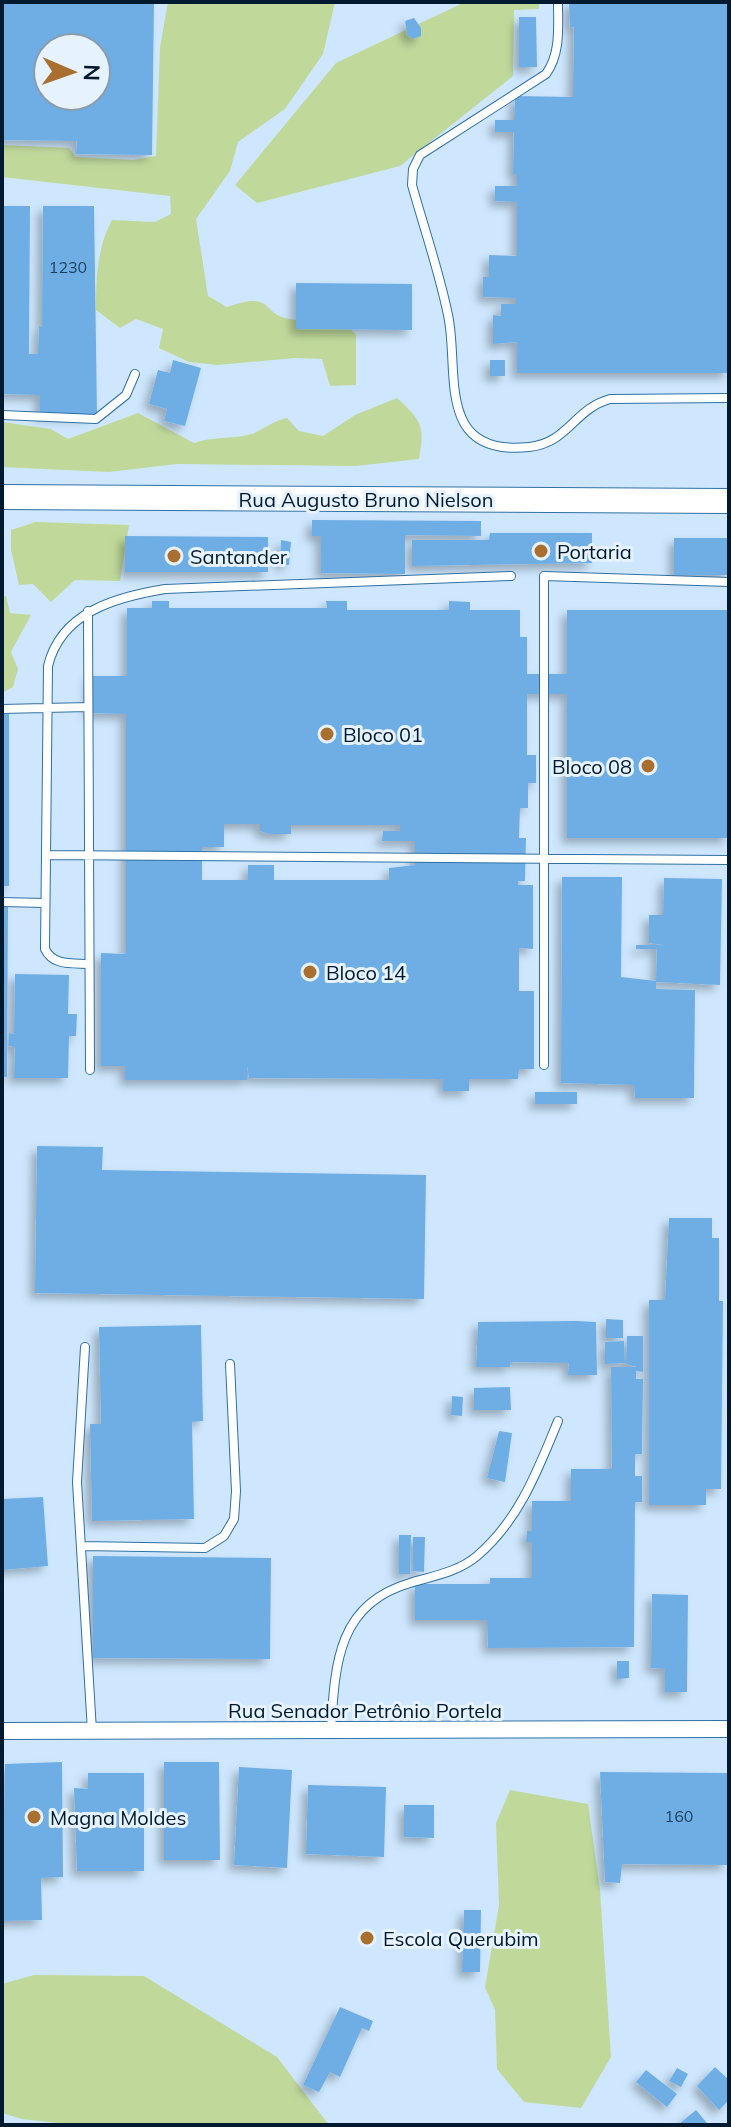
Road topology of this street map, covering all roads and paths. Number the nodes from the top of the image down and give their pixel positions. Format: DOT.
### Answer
graph roads {
  1 [pos="558,2"];
  2 [pos="135,374"];
  3 [pos="729,398"];
  4 [pos="2,415"];
  5 [pos="2,497"];
  6 [pos="729,501"];
  7 [pos="511,576"];
  8 [pos="729,582"];
  9 [pos="88,611"];
  10 [pos="88,707"];
  11 [pos="2,709"];
  12 [pos="46,709"];
  13 [pos="46,855"];
  14 [pos="89,855"];
  15 [pos="545,857"];
  16 [pos="729,860"];
  17 [pos="2,902"];
  18 [pos="45,903"];
  19 [pos="89,964"];
  20 [pos="544,1065"];
  21 [pos="90,1070"];
  22 [pos="85,1347"];
  23 [pos="230,1364"];
  24 [pos="558,1421"];
  25 [pos="81,1546"];
  26 [pos="729,1729"];
  27 [pos="331,1730"];
  28 [pos="2,1731"];
  29 [pos="92,1731"];
  1 -- 3 [label="lane"];
  2 -- 4 [label="lane"];
  5 -- 6 [label="main road, Rua Augusto Bruno Nielson"];
  7 -- 9 [label="lane"];
  8 -- 15 [label="lane"];
  9 -- 10 [label="lane"];
  9 -- 12 [label="lane"];
  10 -- 12 [label="lane"];
  10 -- 14 [label="lane"];
  11 -- 12 [label="lane"];
  12 -- 13 [label="lane"];
  13 -- 14 [label="lane"];
  13 -- 18 [label="lane"];
  14 -- 15 [label="lane"];
  14 -- 19 [label="lane"];
  15 -- 16 [label="lane"];
  15 -- 20 [label="lane"];
  17 -- 18 [label="lane"];
  18 -- 19 [label="lane"];
  19 -- 21 [label="lane"];
  22 -- 25 [label="lane"];
  23 -- 25 [label="lane"];
  24 -- 27 [label="lane"];
  25 -- 29 [label="lane"];
  26 -- 27 [label="street, Rua Senador Petrônio Portela"];
  27 -- 29 [label="street, Rua Senador Petrônio Portela"];
  28 -- 29 [label="street, Rua Senador Petrônio Portela"];
}
